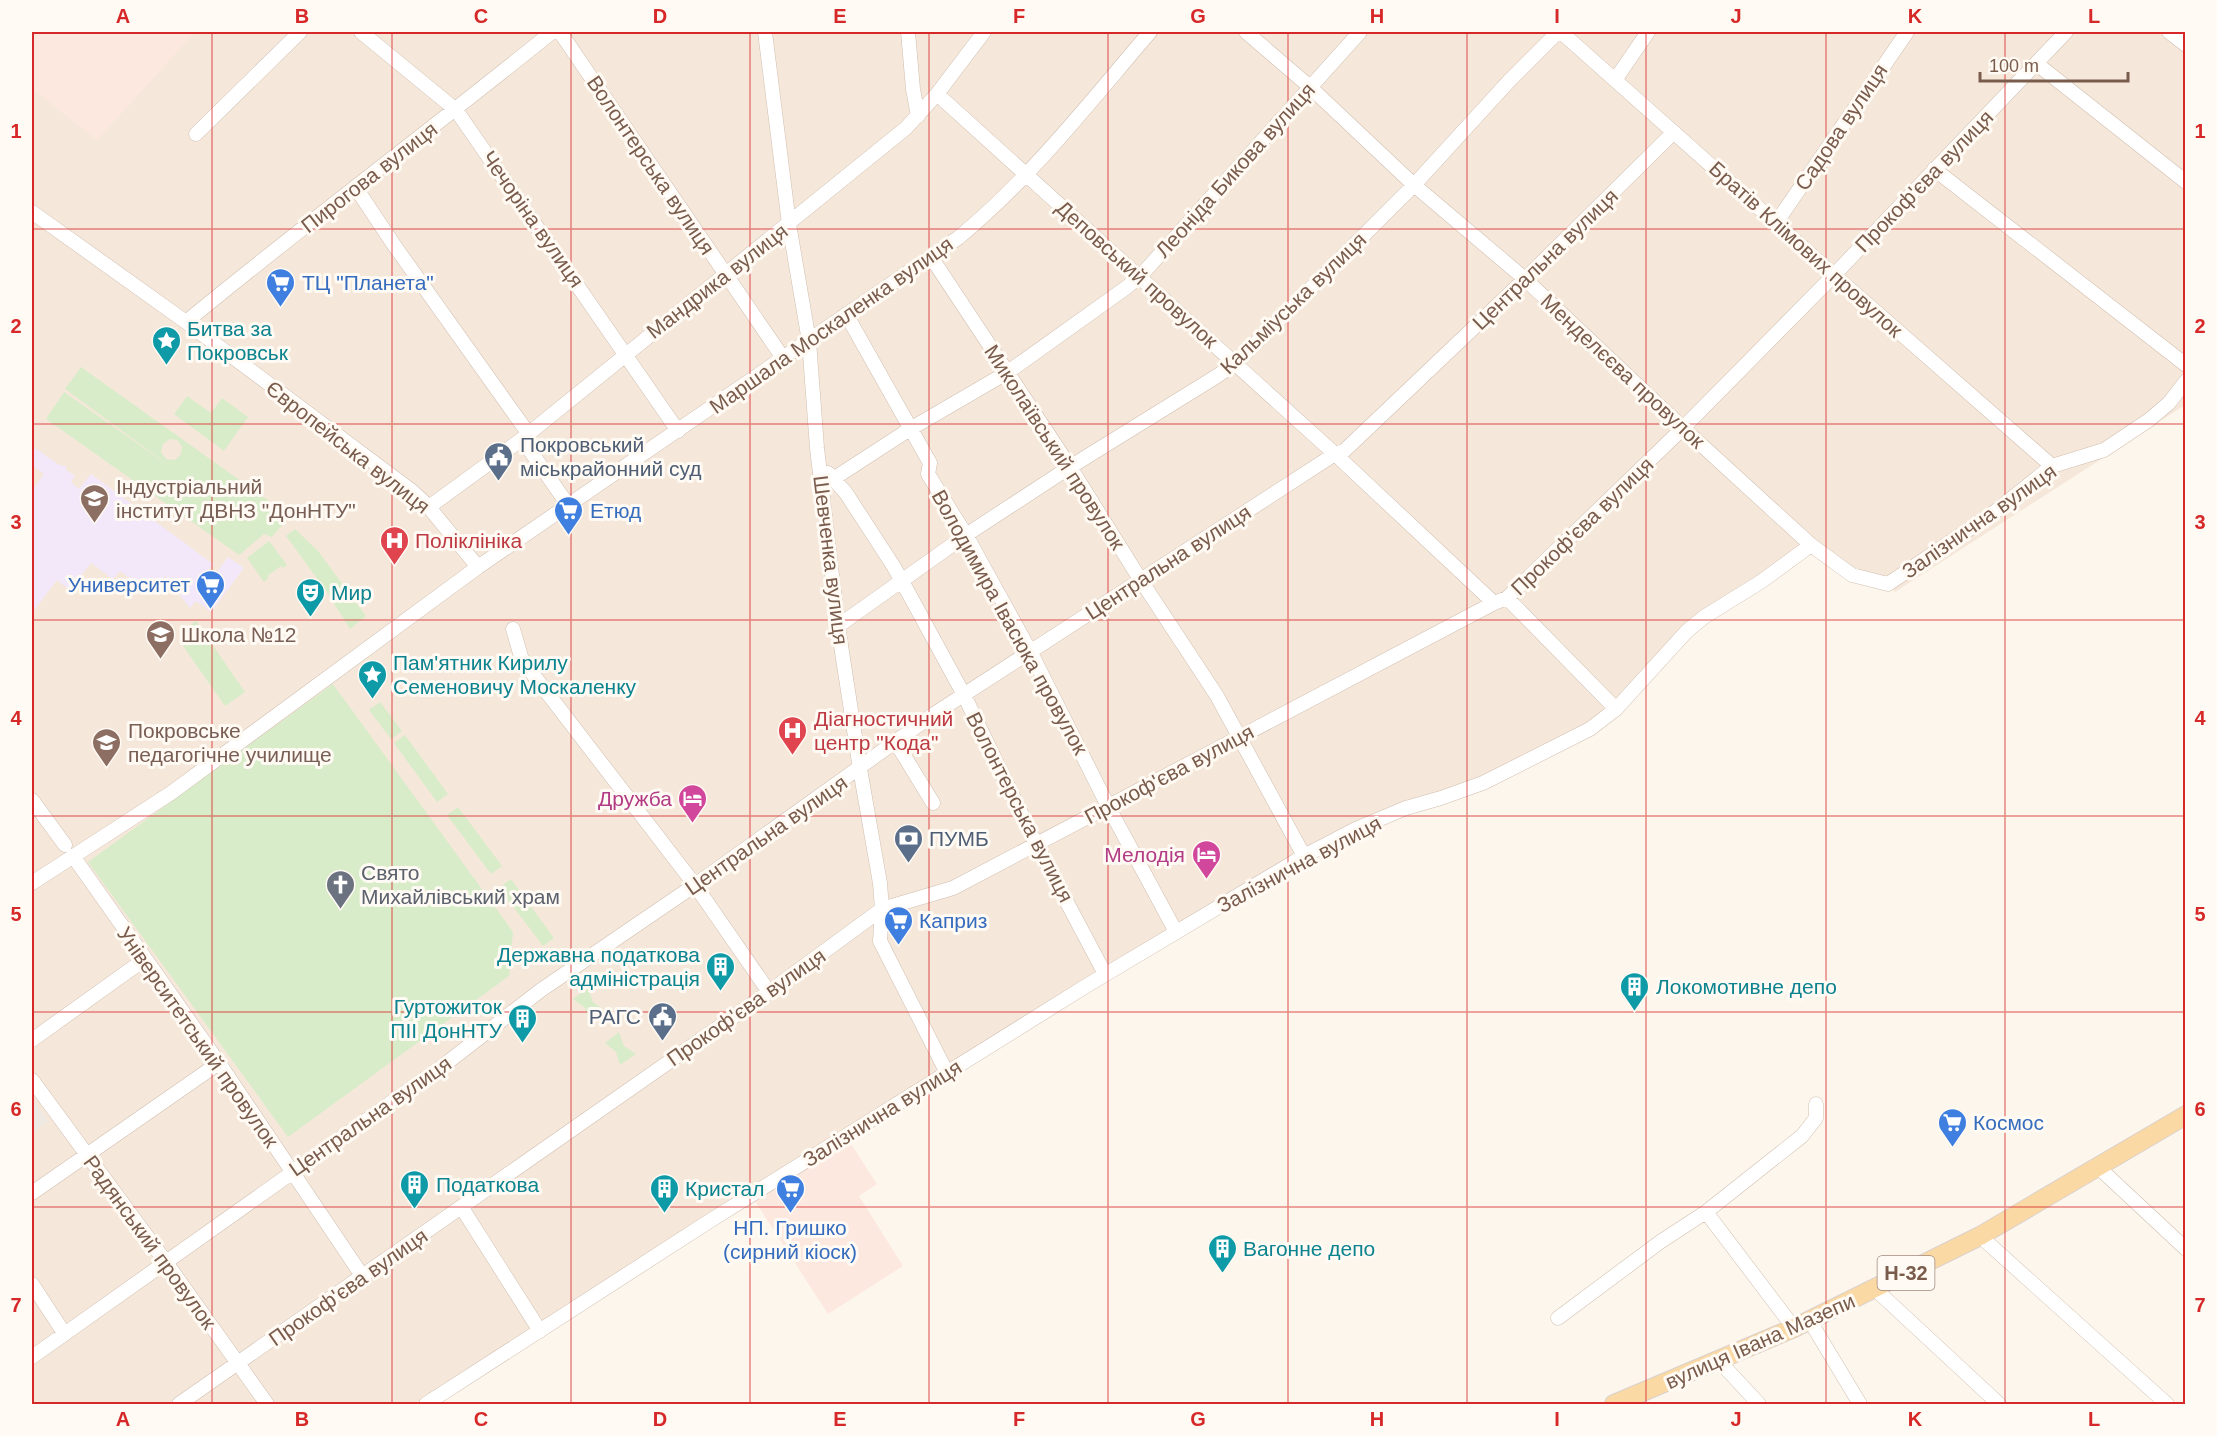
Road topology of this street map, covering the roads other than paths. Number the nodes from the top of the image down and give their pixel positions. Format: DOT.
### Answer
graph roads {
  1 [pos="300,32"];
  2 [pos="361,32"];
  3 [pos="552,32"];
  4 [pos="560,32"];
  5 [pos="765,32"];
  6 [pos="908,32"];
  7 [pos="984,32"];
  8 [pos="1150,32"];
  9 [pos="1246,32"];
  10 [pos="1360,32"];
  11 [pos="1560,32"];
  12 [pos="1648,32"];
  13 [pos="1907,32"];
  14 [pos="2066,32"];
  15 [pos="2169,32"];
  16 [pos="2186,45"];
  17 [pos="2037,64"];
  18 [pos="1615,80"];
  19 [pos="1310,87"];
  20 [pos="937,94"];
  21 [pos="456,110"];
  22 [pos="918,117"];
  23 [pos="1674,132"];
  24 [pos="196,134"];
  25 [pos="1934,169"];
  26 [pos="1026,174"];
  27 [pos="2186,182"];
  28 [pos="1414,185"];
  29 [pos="356,188"];
  30 [pos="32,212"];
  31 [pos="1776,223"];
  32 [pos="789,224"];
  33 [pos="932,257"];
  34 [pos="725,275"];
  35 [pos="1833,275"];
  36 [pos="1140,276"];
  37 [pos="1525,279"];
  38 [pos="846,314"];
  39 [pos="186,322"];
  40 [pos="809,341"];
  41 [pos="626,354"];
  42 [pos="783,358"];
  43 [pos="1236,363"];
  44 [pos="2186,365"];
  45 [pos="1008,372"];
  46 [pos="2186,381"];
  47 [pos="1683,428"];
  48 [pos="910,429"];
  49 [pos="678,431"];
  50 [pos="525,436"];
  51 [pos="1335,454"];
  52 [pos="818,459"];
  53 [pos="2052,466"];
  54 [pos="1070,467"];
  55 [pos="833,479"];
  56 [pos="568,505"];
  57 [pos="429,507"];
  58 [pos="966,535"];
  59 [pos="1811,545"];
  60 [pos="478,567"];
  61 [pos="1140,579"];
  62 [pos="902,582"];
  63 [pos="1501,601"];
  64 [pos="838,626"];
  65 [pos="513,629"];
  66 [pos="1030,651"];
  67 [pos="964,695"];
  68 [pos="1616,709"];
  69 [pos="1238,737"];
  70 [pos="895,741"];
  71 [pos="860,769"];
  72 [pos="32,800"];
  73 [pos="933,803"];
  74 [pos="1108,806"];
  75 [pos="1036,844"];
  76 [pos="69,851"];
  77 [pos="1304,856"];
  78 [pos="32,883"];
  79 [pos="695,885"];
  80 [pos="882,909"];
  81 [pos="1176,932"];
  82 [pos="145,959"];
  83 [pos="1105,974"];
  84 [pos="769,992"];
  85 [pos="32,1040"];
  86 [pos="219,1063"];
  87 [pos="947,1073"];
  88 [pos="32,1080"];
  89 [pos="1816,1104"];
  90 [pos="2186,1115"];
  91 [pos="87,1154"];
  92 [pos="2098,1167"];
  93 [pos="291,1172"];
  94 [pos="32,1193"];
  95 [pos="462,1208"];
  96 [pos="1706,1212"];
  97 [pos="1980,1236"];
  98 [pos="2186,1249"];
  99 [pos="165,1261"];
  100 [pos="363,1277"];
  101 [pos="32,1284"];
  102 [pos="1875,1289"];
  103 [pos="1558,1318"];
  104 [pos="1802,1324"];
  105 [pos="540,1330"];
  106 [pos="64,1333"];
  107 [pos="32,1357"];
  108 [pos="1719,1361"];
  109 [pos="238,1364"];
  110 [pos="180,1404"];
  111 [pos="267,1404"];
  112 [pos="426,1404"];
  113 [pos="1614,1404"];
  114 [pos="1759,1404"];
  115 [pos="1860,1404"];
  116 [pos="1999,1404"];
  117 [pos="2167,1404"];
  1 -- 24 [label="street"];
  2 -- 21 [label="street, Чечоріна вулиця"];
  3 -- 21 [label="street, Пирогова вулиця"];
  4 -- 34 [label="street, Волонтерська вулиця"];
  5 -- 32 [label="street, Шевченка вулиця"];
  6 -- 22 [label="street"];
  7 -- 20 [label="street, Мандрика вулиця"];
  8 -- 26 [label="street, Маршала Москаленка вулиця"];
  9 -- 19 [label="street, Менделєєва провулок"];
  10 -- 19 [label="street, Леоніда Бикова вулиця"];
  11 -- 18 [label="street, Братів Клімових провулок"];
  11 -- 28 [label="street, Кальміуська вулиця"];
  12 -- 18 [label="street"];
  13 -- 31 [label="street, Садова вулиця"];
  14 -- 17 [label="street, Прокоф'єва вулиця"];
  15 -- 16 [label="street"];
  17 -- 25 [label="street, Прокоф'єва вулиця"];
  17 -- 27 [label="street"];
  18 -- 23 [label="street, Братів Клімових провулок"];
  19 -- 28 [label="street, Менделєєва провулок"];
  19 -- 36 [label="street, Леоніда Бикова вулиця"];
  20 -- 22 [label="street, Мандрика вулиця"];
  20 -- 26 [label="street, Деповський провулок"];
  21 -- 29 [label="street, Пирогова вулиця"];
  21 -- 41 [label="street, Чечоріна вулиця"];
  22 -- 32 [label="street, Мандрика вулиця"];
  23 -- 31 [label="street, Братів Клімових провулок"];
  23 -- 37 [label="street, Центральна вулиця"];
  25 -- 35 [label="street, Прокоф'єва вулиця"];
  25 -- 44 [label="street"];
  26 -- 33 [label="street, Маршала Москаленка вулиця"];
  26 -- 36 [label="street, Деповський провулок"];
  28 -- 37 [label="street, Менделєєва провулок"];
  28 -- 43 [label="street, Кальміуська вулиця"];
  29 -- 39 [label="street, Пирогова вулиця"];
  29 -- 50 [label="street"];
  30 -- 39 [label="street, Європейська вулиця"];
  31 -- 35 [label="street, Братів Клімових провулок"];
  32 -- 34 [label="street, Мандрика вулиця"];
  32 -- 40 [label="street, Шевченка вулиця"];
  33 -- 38 [label="street, Маршала Москаленка вулиця"];
  33 -- 45 [label="street, Миколаївський провулок"];
  34 -- 41 [label="street, Мандрика вулиця"];
  34 -- 42 [label="street, Волонтерська вулиця"];
  35 -- 47 [label="street, Прокоф'єва вулиця"];
  35 -- 53 [label="street, Братів Клімових провулок"];
  36 -- 43 [label="street, Деповський провулок"];
  36 -- 45 [label="street, Леоніда Бикова вулиця"];
  37 -- 47 [label="street, Менделєєва провулок"];
  37 -- 51 [label="street, Центральна вулиця"];
  38 -- 40 [label="street, Маршала Москаленка вулиця"];
  38 -- 48 [label="street, Володимира Івасюка провулок"];
  39 -- 57 [label="street, Європейська вулиця"];
  40 -- 42 [label="street, Маршала Москаленка вулиця"];
  40 -- 52 [label="street, Шевченка вулиця"];
  41 -- 49 [label="street, Чечоріна вулиця"];
  41 -- 50 [label="street, Мандрика вулиця"];
  42 -- 49 [label="street, Маршала Москаленка вулиця"];
  43 -- 51 [label="street, Деповський провулок"];
  43 -- 54 [label="street, Кальміуська вулиця"];
  45 -- 48 [label="street, Леоніда Бикова вулиця"];
  45 -- 54 [label="street, Миколаївський провулок"];
  46 -- 53 [label="street, Залізнична вулиця"];
  47 -- 59 [label="street, Менделєєва провулок"];
  47 -- 63 [label="street, Прокоф'єва вулиця"];
  48 -- 55 [label="street, Леоніда Бикова вулиця"];
  48 -- 58 [label="street, Володимира Івасюка провулок"];
  49 -- 56 [label="street, Маршала Москаленка вулиця"];
  50 -- 56 [label="street"];
  50 -- 57 [label="street, Мандрика вулиця"];
  51 -- 61 [label="street, Центральна вулиця"];
  51 -- 63 [label="street, Деповський провулок"];
  52 -- 55 [label="street, Волонтерська вулиця"];
  52 -- 64 [label="street, Шевченка вулиця"];
  53 -- 59 [label="street, Залізнична вулиця"];
  54 -- 58 [label="street, Кальміуська вулиця"];
  54 -- 61 [label="street, Миколаївський провулок"];
  55 -- 62 [label="street, Волонтерська вулиця"];
  56 -- 60 [label="street, Маршала Москаленка вулиця"];
  57 -- 60 [label="street, Європейська вулиця"];
  58 -- 62 [label="street, Кальміуська вулиця"];
  58 -- 66 [label="street, Володимира Івасюка провулок"];
  59 -- 68 [label="street, Залізнична вулиця"];
  60 -- 76 [label="street, Маршала Москаленка вулиця"];
  61 -- 66 [label="street, Центральна вулиця"];
  61 -- 69 [label="street, Миколаївський провулок"];
  62 -- 64 [label="street, Кальміуська вулиця"];
  62 -- 67 [label="street, Волонтерська вулиця"];
  63 -- 68 [label="street, Деповський провулок"];
  63 -- 69 [label="street, Прокоф'єва вулиця"];
  64 -- 71 [label="street, Шевченка вулиця"];
  65 -- 79 [label="street"];
  66 -- 67 [label="street, Центральна вулиця"];
  66 -- 74 [label="street, Володимира Івасюка провулок"];
  67 -- 70 [label="street, Центральна вулиця"];
  67 -- 75 [label="street, Волонтерська вулиця"];
  68 -- 77 [label="street, Залізнична вулиця"];
  69 -- 74 [label="street, Прокоф'єва вулиця"];
  69 -- 77 [label="street, Миколаївський провулок"];
  70 -- 71 [label="street, Центральна вулиця"];
  70 -- 73 [label="street"];
  71 -- 79 [label="street, Центральна вулиця"];
  71 -- 80 [label="street, Шевченка вулиця"];
  72 -- 76 [label="street, Університетський провулок"];
  74 -- 75 [label="street, Прокоф'єва вулиця"];
  74 -- 81 [label="street, Володимира Івасюка провулок"];
  75 -- 80 [label="street, Прокоф'єва вулиця"];
  75 -- 83 [label="street, Волонтерська вулиця"];
  76 -- 78 [label="street, Маршала Москаленка вулиця"];
  76 -- 82 [label="street, Університетський провулок"];
  77 -- 81 [label="street, Залізнична вулиця"];
  79 -- 84 [label="street"];
  79 -- 93 [label="street, Центральна вулиця"];
  80 -- 84 [label="street, Прокоф'єва вулиця"];
  80 -- 87 [label="street, Шевченка вулиця"];
  81 -- 83 [label="street, Залізнична вулиця"];
  82 -- 85 [label="street"];
  82 -- 86 [label="street, Університетський провулок"];
  83 -- 87 [label="street, Залізнична вулиця"];
  84 -- 95 [label="street, Прокоф'єва вулиця"];
  86 -- 91 [label="street"];
  86 -- 93 [label="street, Університетський провулок"];
  87 -- 105 [label="street, Залізнична вулиця"];
  88 -- 91 [label="street, Радянський провулок"];
  89 -- 96 [label="street"];
  90 -- 92 [label="main road, вулиця Івана Мазепи / Н-32"];
  91 -- 94 [label="street"];
  91 -- 99 [label="street, Радянський провулок"];
  92 -- 97 [label="main road, вулиця Івана Мазепи / Н-32"];
  92 -- 98 [label="street"];
  93 -- 99 [label="street, Центральна вулиця"];
  93 -- 100 [label="street, Університетський провулок"];
  95 -- 100 [label="street, Прокоф'єва вулиця"];
  95 -- 105 [label="street"];
  96 -- 103 [label="street"];
  96 -- 104 [label="street"];
  97 -- 102 [label="main road, вулиця Івана Мазепи / Н-32"];
  97 -- 117 [label="street"];
  99 -- 106 [label="street, Центральна вулиця"];
  99 -- 109 [label="street, Радянський провулок"];
  100 -- 109 [label="street, Прокоф'єва вулиця"];
  101 -- 106 [label="street"];
  102 -- 104 [label="main road, вулиця Івана Мазепи / Н-32"];
  102 -- 116 [label="street"];
  104 -- 108 [label="main road, вулиця Івана Мазепи / Н-32"];
  104 -- 115 [label="street"];
  105 -- 112 [label="street, Залізнична вулиця"];
  106 -- 107 [label="street, Центральна вулиця"];
  108 -- 113 [label="main road, вулиця Івана Мазепи / Н-32"];
  108 -- 114 [label="street"];
  109 -- 110 [label="street, Прокоф'єва вулиця"];
  109 -- 111 [label="street, Радянський провулок"];
}
